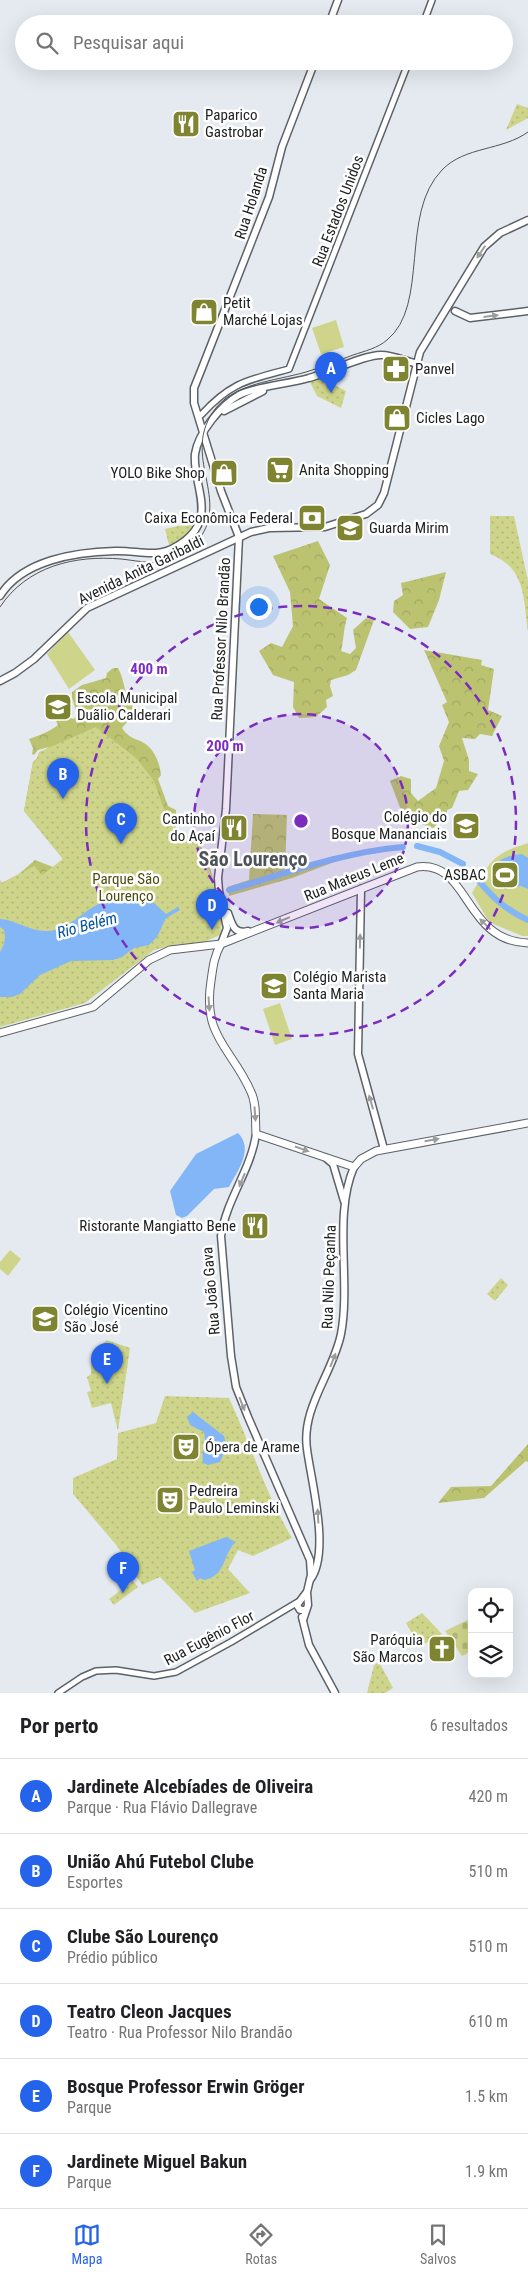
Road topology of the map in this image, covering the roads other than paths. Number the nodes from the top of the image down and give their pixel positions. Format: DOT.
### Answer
graph roads {
  1 [pos="338,0"];
  2 [pos="432,0"];
  3 [pos="332,15"];
  4 [pos="426,15"];
  5 [pos="312,70"];
  6 [pos="405,70"];
  7 [pos="528,220"];
  8 [pos="453,299"];
  9 [pos="455,311"];
  10 [pos="528,311"];
  11 [pos="418,364"];
  12 [pos="270,388"];
  13 [pos="195,400"];
  14 [pos="201,415"];
  15 [pos="203,432"];
  16 [pos="239,537"];
  17 [pos="0,596"];
  18 [pos="0,681"];
  19 [pos="222,862"];
  20 [pos="361,889"];
  21 [pos="263,929"];
  22 [pos="528,943"];
  23 [pos="221,944"];
  24 [pos="164,952"];
  25 [pos="214,956"];
  26 [pos="0,1032"];
  27 [pos="528,1123"];
  28 [pos="256,1134"];
  29 [pos="384,1149"];
  30 [pos="325,1157"];
  31 [pos="354,1167"];
  32 [pos="345,1207"];
  33 [pos="310,1580"];
  34 [pos="301,1605"];
  35 [pos="58,1693"];
  36 [pos="335,1693"];
  1 -- 3 [label="main road"];
  2 -- 4 [label="street"];
  5 -- 13 [label="main road, Rua Holanda"];
  6 -- 14 [label="street, Rua Estados Unidos"];
  7 -- 8 [label="main road, Avenida Anita Garibaldi, one-way"];
  8 -- 9 [label="main road"];
  8 -- 11 [label="main road, Avenida Anita Garibaldi"];
  9 -- 10 [label="main road, one-way"];
  9 -- 11 [label="main road, Avenida Anita Garibaldi"];
  11 -- 12 [label="main road"];
  11 -- 16 [label="main road, Avenida Anita Garibaldi"];
  12 -- 15 [label="main road"];
  12 -- 15 [label="main road"];
  13 -- 14 [label="main road"];
  13 -- 15 [label="main road"];
  14 -- 15 [label="main road"];
  15 -- 16 [label="main road"];
  15 -- 17 [label="main road"];
  16 -- 18 [label="main road, Avenida Anita Garibaldi"];
  16 -- 19 [label="main road, Rua Professor Nilo Brandão"];
  19 -- 21 [label="main road, Rua Professor Nilo Brandão"];
  19 -- 23 [label="main road, Rua Professor Nilo Brandão"];
  20 -- 21 [label="main road, Rua Mateus Leme, one-way"];
  22 -- 20 [label="main road, Rua Mateus Leme, one-way"];
  29 -- 20 [label="main road, one-way"];
  21 -- 23 [label="main road, Rua Mateus Leme"];
  21 -- 25 [label="main road"];
  23 -- 24 [label="main road, Rua Mateus Leme"];
  23 -- 25 [label="main road, Rua João Gava"];
  24 -- 25 [label="main road, Rua Mateus Leme"];
  24 -- 26 [label="main road, Rua Mateus Leme"];
  25 -- 28 [label="main road, Rua João Gava, one-way"];
  29 -- 27 [label="main road, one-way"];
  28 -- 30 [label="main road, one-way"];
  28 -- 33 [label="main road, Rua João Gava, one-way"];
  29 -- 31 [label="main road"];
  30 -- 31 [label="main road"];
  30 -- 32 [label="main road"];
  31 -- 32 [label="main road, Rua Nilo Peçanha"];
  33 -- 32 [label="main road, Rua Nilo Peçanha, one-way"];
  33 -- 34 [label="main road, Rua Nilo Peçanha"];
  34 -- 35 [label="street, Rua Eugênio Flor"];
  34 -- 36 [label="main road, Rua Nilo Peçanha"];
}
